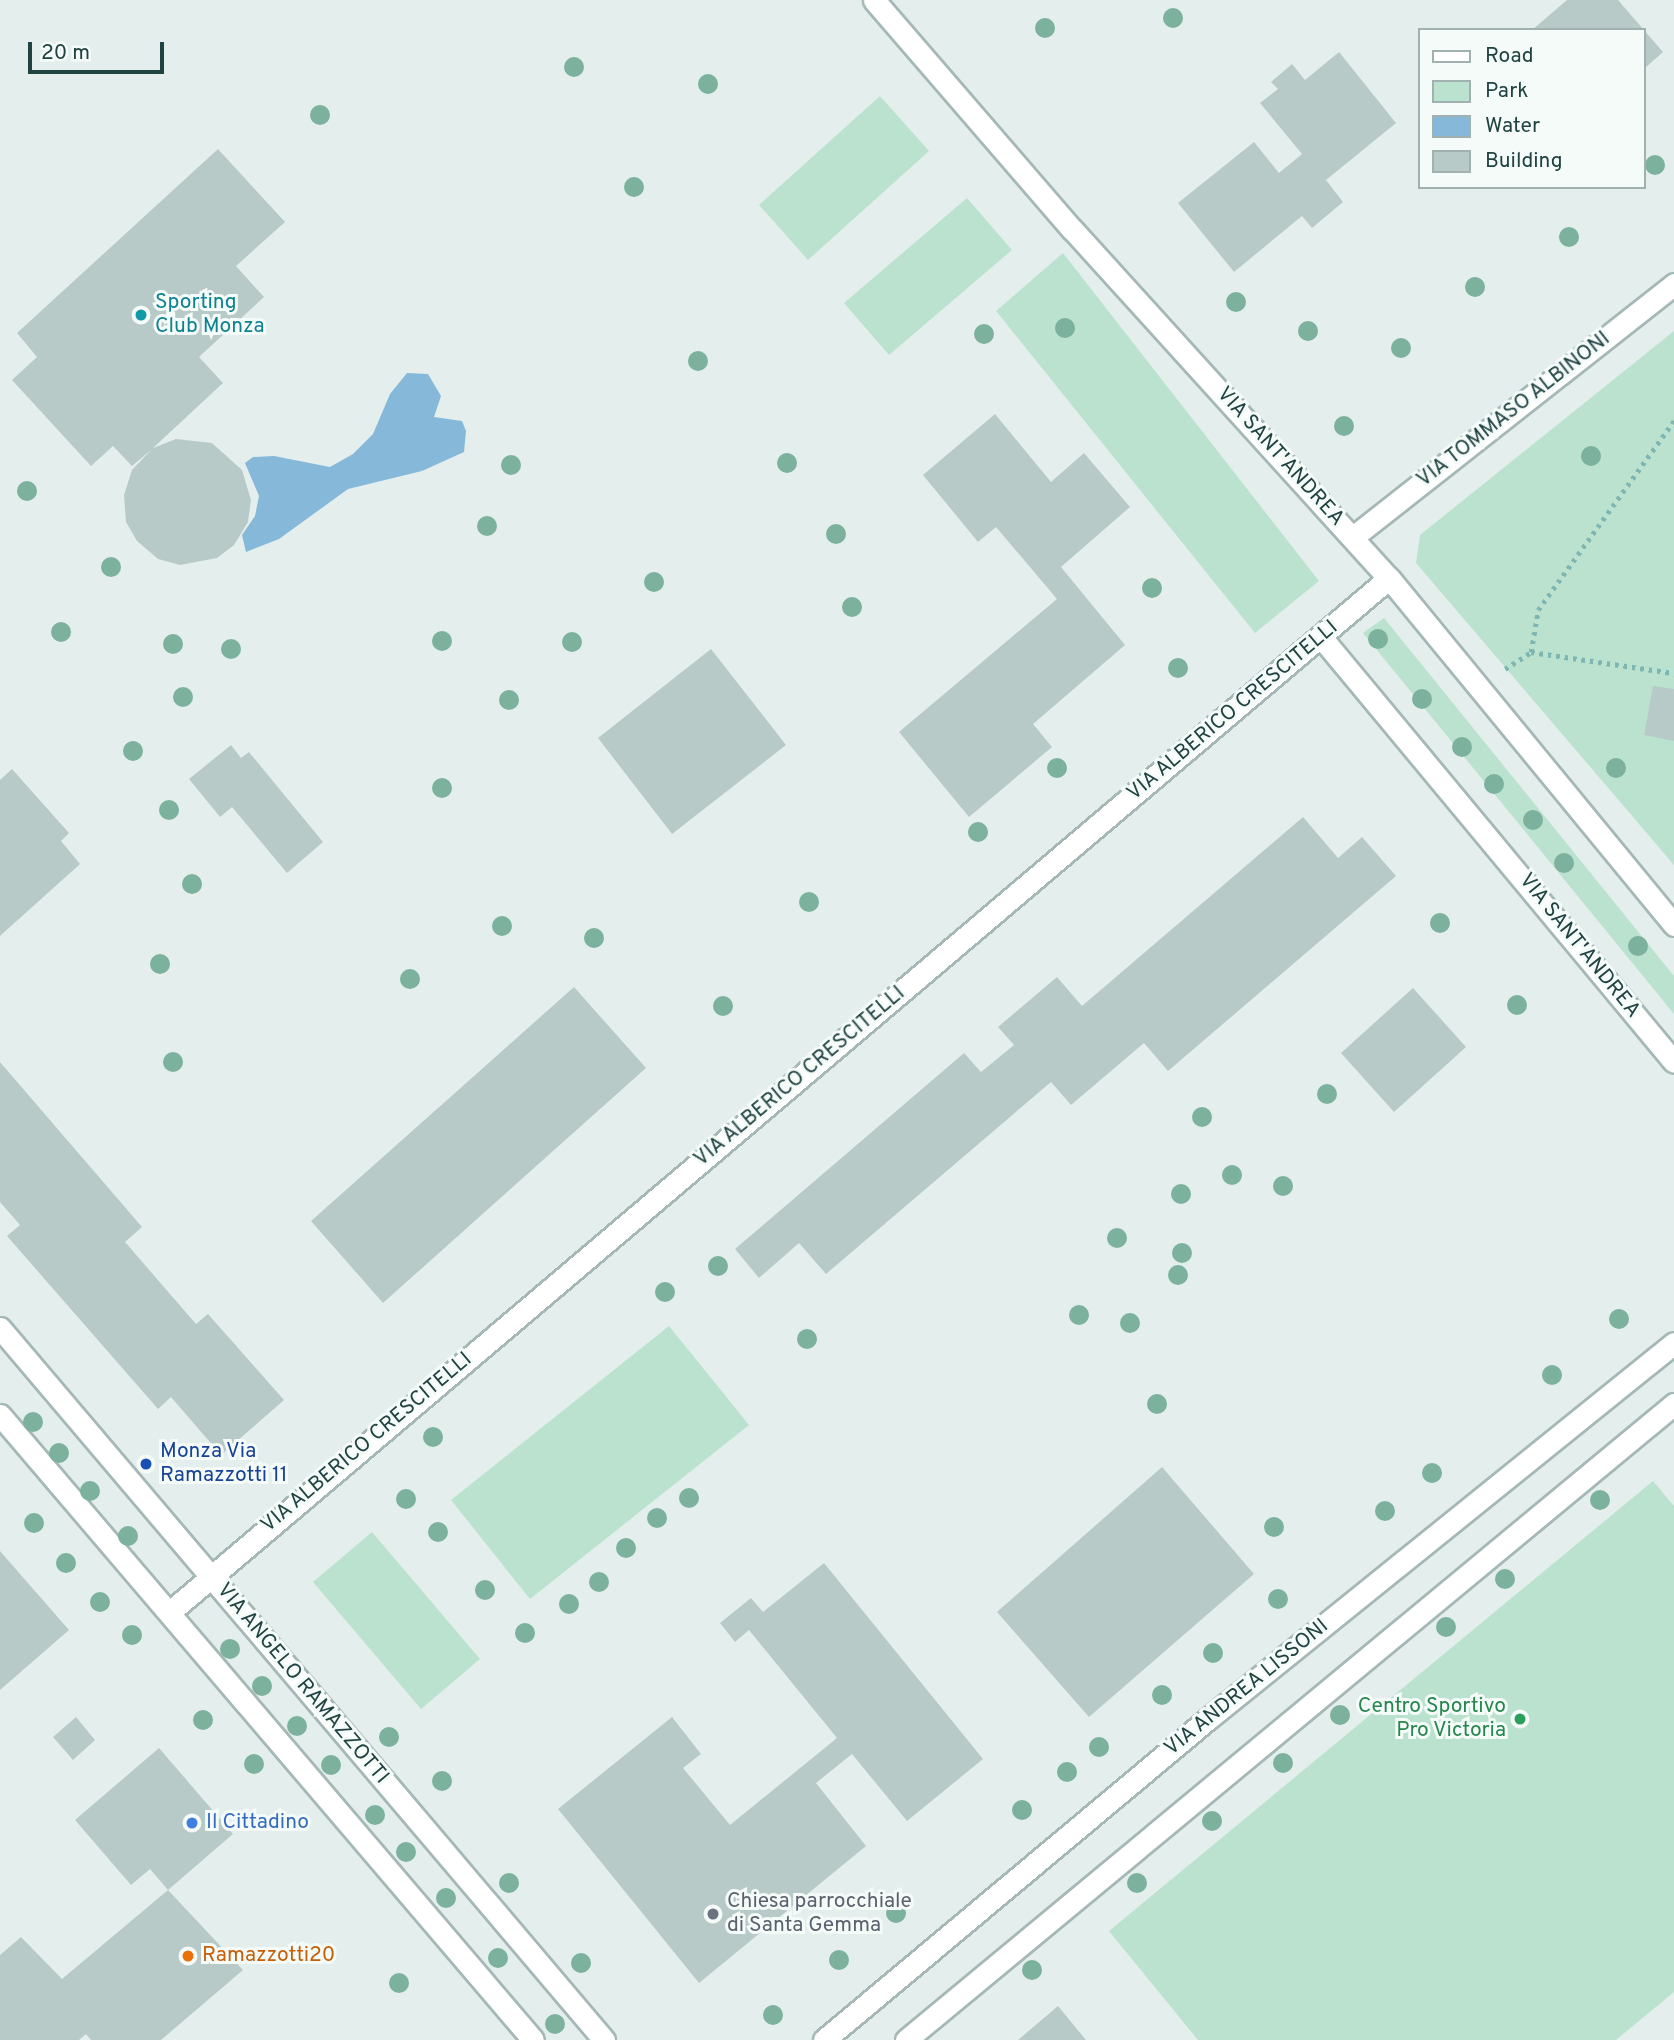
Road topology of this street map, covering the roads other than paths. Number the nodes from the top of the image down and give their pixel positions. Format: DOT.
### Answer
graph roads {
  1 [pos="874,0"];
  2 [pos="1674,284"];
  3 [pos="1353,537"];
  4 [pos="1389,578"];
  5 [pos="1321,637"];
  6 [pos="1674,925"];
  7 [pos="1674,1062"];
  8 [pos="0,1328"];
  9 [pos="1674,1343"];
  10 [pos="1674,1404"];
  11 [pos="0,1415"];
  12 [pos="211,1576"];
  13 [pos="171,1611"];
  14 [pos="533,2040"];
  15 [pos="604,2040"];
  16 [pos="824,2040"];
  17 [pos="906,2040"];
  1 -- 3 [label="street, VIA SANT'ANDREA"];
  2 -- 3 [label="street, VIA TOMMASO ALBINONI"];
  3 -- 4 [label="street, VIA SANT'ANDREA"];
  4 -- 5 [label="street, VIA ALBERICO CRESCITELLI"];
  4 -- 6 [label="street, VIA SANT'ANDREA"];
  5 -- 7 [label="street, VIA SANT'ANDREA"];
  5 -- 12 [label="street, VIA ALBERICO CRESCITELLI"];
  8 -- 12 [label="street, VIA ANGELO RAMAZZOTTI"];
  9 -- 16 [label="street, VIA ANDREA LISSONI"];
  10 -- 17 [label="street"];
  11 -- 13 [label="street"];
  12 -- 13 [label="street, VIA ALBERICO CRESCITELLI"];
  12 -- 15 [label="street, VIA ANGELO RAMAZZOTTI"];
  13 -- 14 [label="street"];
}
